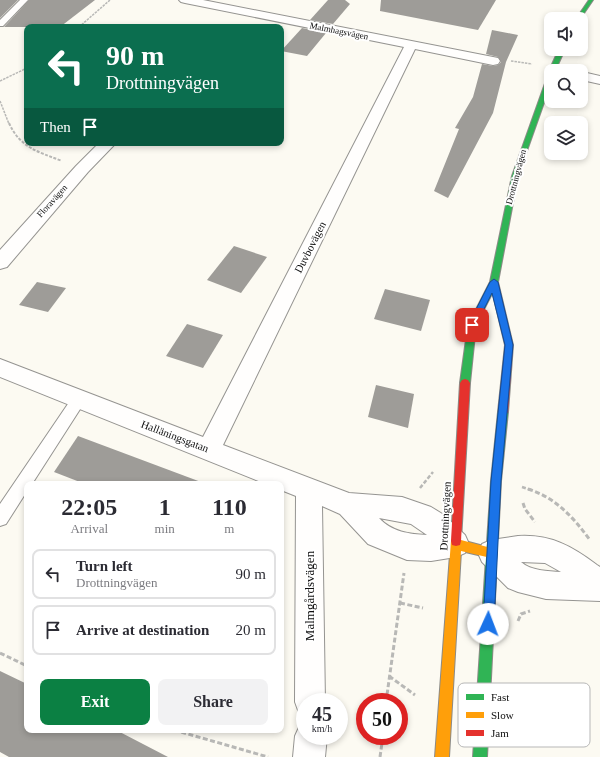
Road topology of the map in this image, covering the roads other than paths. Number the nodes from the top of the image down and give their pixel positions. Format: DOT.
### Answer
graph roads {
  1 [pos="24,0"];
  2 [pos="185,0"];
  3 [pos="255,0"];
  4 [pos="591,0"];
  5 [pos="241,12"];
  6 [pos="583,12"];
  7 [pos="231,22"];
  8 [pos="0,24"];
  9 [pos="411,45"];
  10 [pos="493,62"];
  11 [pos="544,95"];
  12 [pos="105,146"];
  13 [pos="0,262"];
  14 [pos="494,282"];
  15 [pos="0,368"];
  16 [pos="79,399"];
  17 [pos="209,449"];
  18 [pos="25,481"];
  19 [pos="24,482"];
  20 [pos="309,490"];
  21 [pos="349,505"];
  22 [pos="0,518"];
  23 [pos="456,544"];
  24 [pos="491,553"];
  25 [pos="600,586"];
  26 [pos="484,683"];
  27 [pos="310,693"];
  28 [pos="311,745"];
  29 [pos="481,747"];
  30 [pos="310,757"];
  31 [pos="442,757"];
  32 [pos="480,757"];
  1 -- 8 [label="lane"];
  2 -- 5 [label="street, Malmhagsvägen"];
  3 -- 5 [label="street"];
  4 -- 6 [label="main road"];
  5 -- 7 [label="street"];
  5 -- 9 [label="street, Malmhagsvägen"];
  9 -- 10 [label="street, Malmhagsvägen"];
  9 -- 17 [label="street, Duvbovägen"];
  11 -- 14 [label="main road, Drottningvägen"];
  12 -- 13 [label="street, Floravägen"];
  14 -- 23 [label="main road, Drottningvägen"];
  14 -- 24 [label="main road, Drottningvägen"];
  15 -- 16 [label="street, Halläningsgatan"];
  16 -- 17 [label="street, Halläningsgatan"];
  16 -- 18 [label="lane"];
  17 -- 20 [label="street, Halläningsgatan"];
  19 -- 22 [label="lane"];
  20 -- 21 [label="street, Halläningsgatan"];
  20 -- 27 [label="street, Malmgårdsvägen"];
  21 -- 23 [label="street, Halläningsgatan"];
  21 -- 23 [label="street, Halläningsgatan"];
  23 -- 24 [label="main road"];
  23 -- 31 [label="main road, Drottningvägen"];
  24 -- 25 [label="street"];
  24 -- 26 [label="main road, Drottningvägen"];
  28 -- 30 [label="street"];
  29 -- 32 [label="main road, Drottningvägen"];
}
